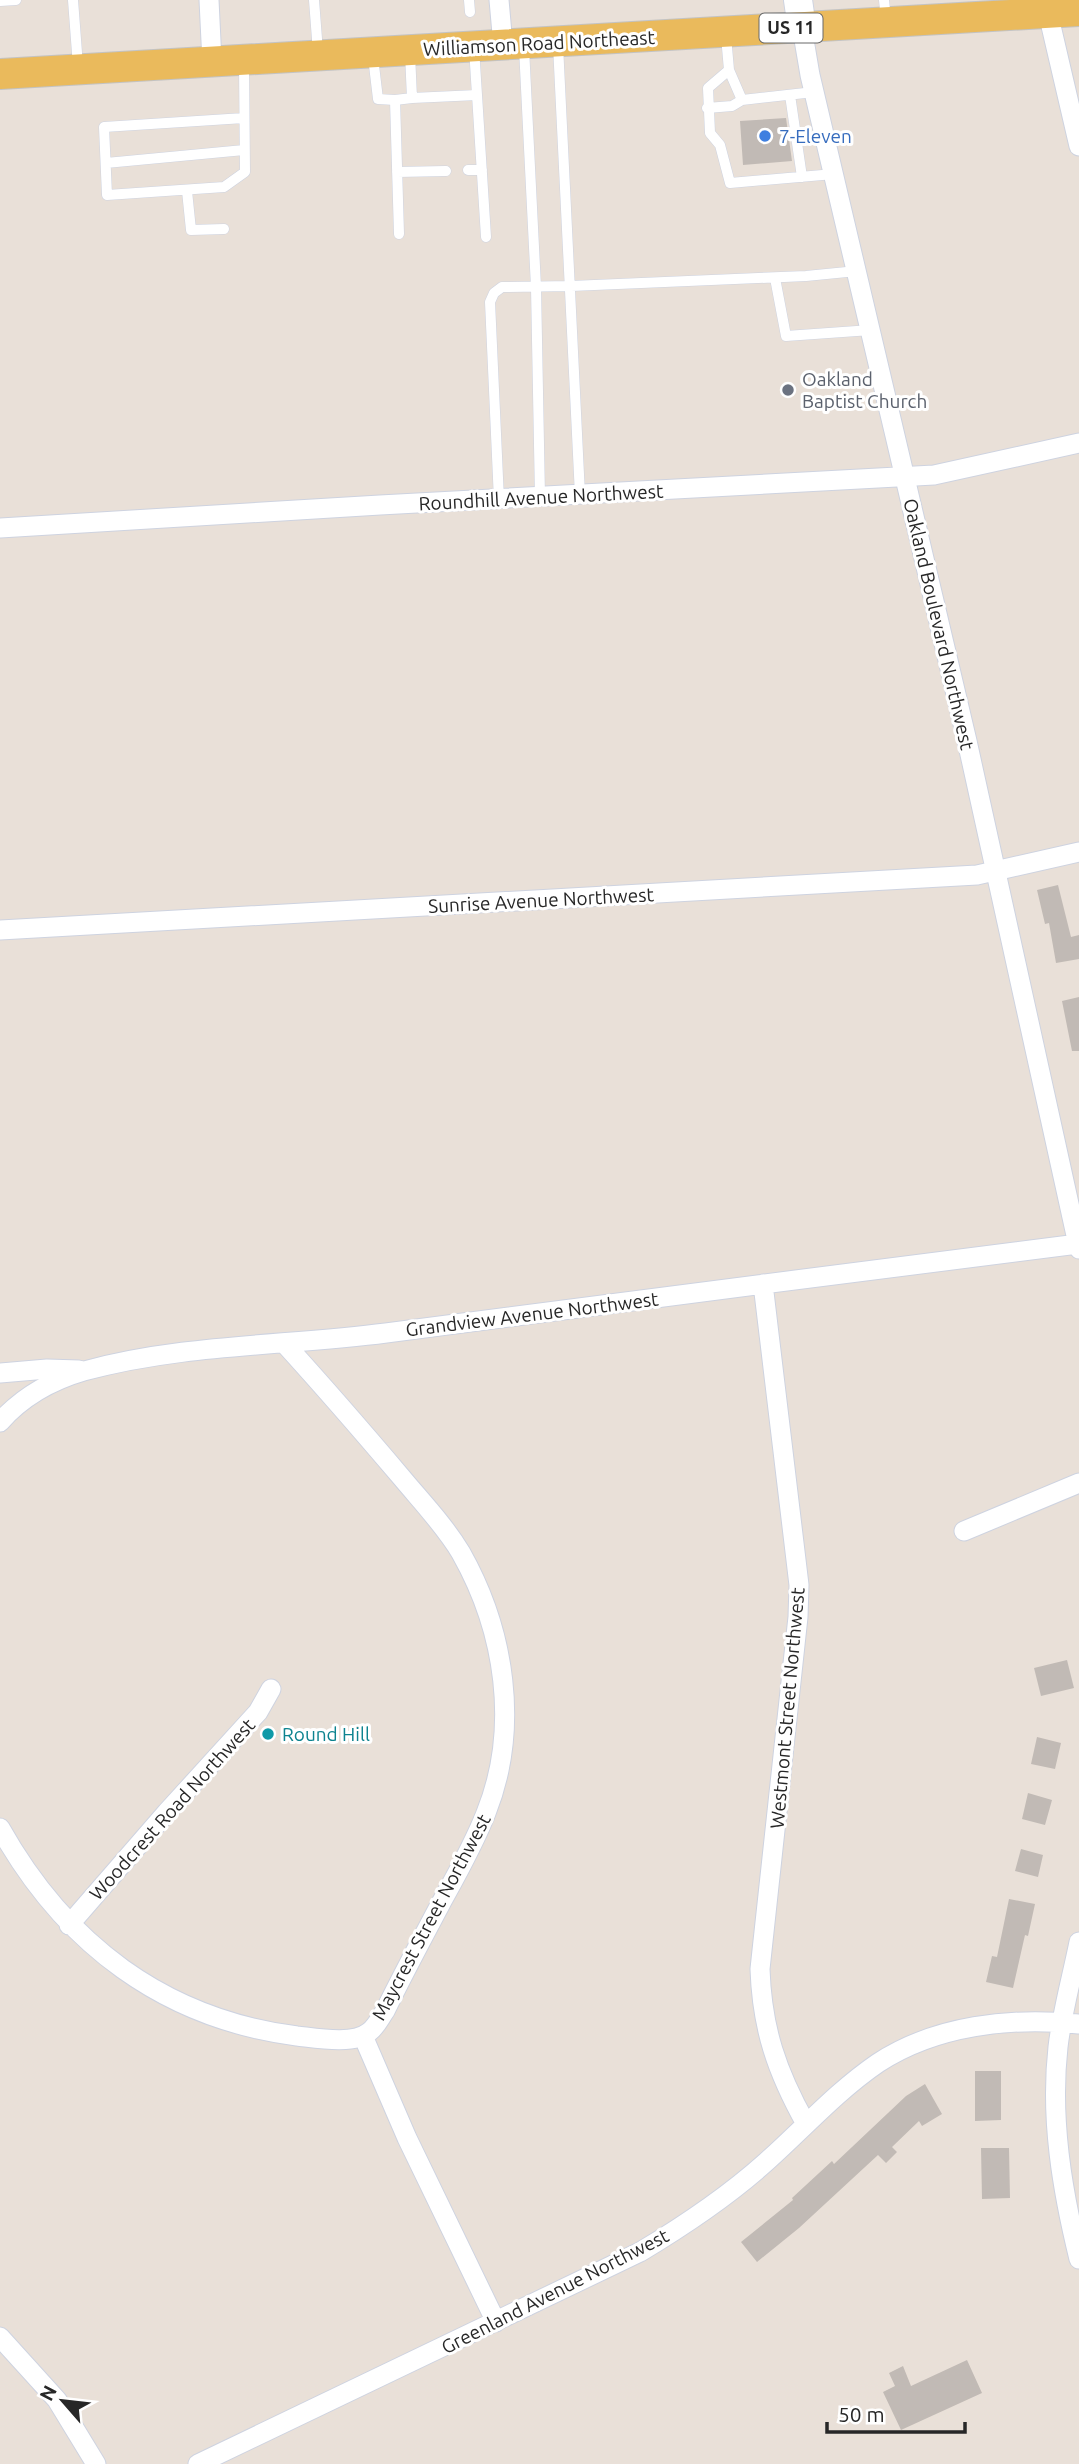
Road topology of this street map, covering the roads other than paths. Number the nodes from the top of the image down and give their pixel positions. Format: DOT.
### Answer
graph roads {
  1 [pos="16,0"];
  2 [pos="73,0"];
  3 [pos="209,0"];
  4 [pos="314,0"];
  5 [pos="469,0"];
  6 [pos="499,0"];
  7 [pos="0,1"];
  8 [pos="885,11"];
  9 [pos="470,12"];
  10 [pos="1079,12"];
  11 [pos="1048,13"];
  12 [pos="800,14"];
  13 [pos="725,32"];
  14 [pos="558,42"];
  15 [pos="500,45"];
  16 [pos="410,50"];
  17 [pos="372,53"];
  18 [pos="318,56"];
  19 [pos="244,60"];
  20 [pos="212,62"];
  21 [pos="79,70"];
  22 [pos="729,70"];
  23 [pos="0,74"];
  24 [pos="814,92"];
  25 [pos="477,95"];
  26 [pos="790,95"];
  27 [pos="412,98"];
  28 [pos="395,100"];
  29 [pos="742,100"];
  30 [pos="707,108"];
  31 [pos="244,118"];
  32 [pos="1079,146"];
  33 [pos="244,150"];
  34 [pos="106,163"];
  35 [pos="468,170"];
  36 [pos="482,170"];
  37 [pos="446,171"];
  38 [pos="397,172"];
  39 [pos="834,174"];
  40 [pos="802,177"];
  41 [pos="187,191"];
  42 [pos="224,229"];
  43 [pos="399,234"];
  44 [pos="486,237"];
  45 [pos="857,271"];
  46 [pos="775,278"];
  47 [pos="571,286"];
  48 [pos="536,287"];
  49 [pos="871,330"];
  50 [pos="1079,443"];
  51 [pos="905,477"];
  52 [pos="580,495"];
  53 [pos="540,497"];
  54 [pos="499,500"];
  55 [pos="0,528"];
  56 [pos="1079,852"];
  57 [pos="995,872"];
  58 [pos="0,930"];
  59 [pos="1079,1247"];
  60 [pos="763,1284"];
  61 [pos="284,1343"];
  62 [pos="87,1371"];
  63 [pos="0,1373"];
  64 [pos="0,1422"];
  65 [pos="1079,1483"];
  66 [pos="964,1531"];
  67 [pos="271,1689"];
  68 [pos="0,1828"];
  69 [pos="69,1925"];
  70 [pos="1079,1942"];
  71 [pos="1071,2023"];
  72 [pos="363,2036"];
  73 [pos="806,2124"];
  74 [pos="1079,2259"];
  75 [pos="496,2322"];
  76 [pos="0,2337"];
  77 [pos="96,2464"];
  78 [pos="198,2464"];
  1 -- 7 [label="lane"];
  2 -- 21 [label="lane"];
  3 -- 20 [label="street"];
  4 -- 18 [label="lane"];
  5 -- 9 [label="lane"];
  6 -- 15 [label="street"];
  8 -- 11 [label="main road, Williamson Road Northeast / US 11"];
  8 -- 12 [label="main road, Williamson Road Northeast / US 11"];
  10 -- 11 [label="main road, Williamson Road Northeast / US 11"];
  11 -- 32 [label="street"];
  12 -- 13 [label="main road, Williamson Road Northeast / US 11"];
  12 -- 24 [label="street, Oakland Boulevard Northwest"];
  13 -- 14 [label="main road, Williamson Road Northeast / US 11"];
  13 -- 22 [label="lane"];
  14 -- 15 [label="main road, Williamson Road Northeast / US 11"];
  14 -- 47 [label="lane"];
  15 -- 16 [label="main road, Williamson Road Northeast / US 11"];
  15 -- 25 [label="lane"];
  15 -- 48 [label="lane"];
  16 -- 17 [label="main road, Williamson Road Northeast / US 11"];
  16 -- 27 [label="lane"];
  17 -- 18 [label="main road, Williamson Road Northeast / US 11"];
  17 -- 28 [label="lane"];
  18 -- 19 [label="main road, Williamson Road Northeast / US 11"];
  19 -- 20 [label="main road, Williamson Road Northeast / US 11"];
  19 -- 31 [label="lane"];
  20 -- 21 [label="main road, Williamson Road Northeast / US 11"];
  21 -- 23 [label="main road, Williamson Road Northeast / US 11"];
  22 -- 29 [label="lane"];
  22 -- 30 [label="lane"];
  24 -- 26 [label="lane"];
  24 -- 39 [label="street, Oakland Boulevard Northwest"];
  25 -- 27 [label="lane"];
  25 -- 36 [label="lane"];
  26 -- 29 [label="lane"];
  26 -- 40 [label="lane"];
  27 -- 28 [label="lane"];
  28 -- 38 [label="lane"];
  29 -- 30 [label="lane"];
  30 -- 40 [label="lane"];
  31 -- 33 [label="lane"];
  31 -- 34 [label="lane"];
  33 -- 34 [label="lane"];
  33 -- 41 [label="lane"];
  34 -- 41 [label="lane"];
  35 -- 36 [label="lane"];
  36 -- 44 [label="lane"];
  37 -- 38 [label="lane"];
  38 -- 43 [label="lane"];
  39 -- 40 [label="lane"];
  39 -- 45 [label="street, Oakland Boulevard Northwest"];
  41 -- 42 [label="lane"];
  45 -- 46 [label="lane"];
  45 -- 49 [label="street, Oakland Boulevard Northwest"];
  46 -- 47 [label="lane"];
  46 -- 49 [label="lane"];
  47 -- 48 [label="lane"];
  47 -- 52 [label="lane"];
  48 -- 53 [label="lane"];
  48 -- 54 [label="lane"];
  49 -- 51 [label="street, Oakland Boulevard Northwest"];
  50 -- 51 [label="street, Roundhill Avenue Northwest"];
  51 -- 52 [label="street, Roundhill Avenue Northwest"];
  51 -- 57 [label="street, Oakland Boulevard Northwest"];
  52 -- 53 [label="street, Roundhill Avenue Northwest"];
  53 -- 54 [label="street, Roundhill Avenue Northwest"];
  54 -- 55 [label="street, Roundhill Avenue Northwest"];
  56 -- 57 [label="street, Sunrise Avenue Northwest"];
  57 -- 58 [label="street, Sunrise Avenue Northwest"];
  57 -- 59 [label="street, Oakland Boulevard Northwest"];
  59 -- 60 [label="street, Grandview Avenue Northwest"];
  60 -- 61 [label="street, Grandview Avenue Northwest"];
  60 -- 73 [label="street, Westmont Street Northwest"];
  61 -- 62 [label="street, Grandview Avenue Northwest"];
  61 -- 72 [label="street, Maycrest Street Northwest"];
  62 -- 63 [label="street"];
  62 -- 64 [label="street, Grandview Avenue Northwest"];
  65 -- 66 [label="street"];
  67 -- 69 [label="street, Woodcrest Road Northwest"];
  68 -- 69 [label="street"];
  69 -- 72 [label="street"];
  70 -- 71 [label="street"];
  71 -- 73 [label="street, Greenland Avenue Northwest"];
  71 -- 74 [label="street"];
  72 -- 75 [label="street, Maycrest Street Northwest"];
  73 -- 75 [label="street, Greenland Avenue Northwest"];
  75 -- 78 [label="street, Greenland Avenue Northwest"];
  76 -- 77 [label="street"];
}
